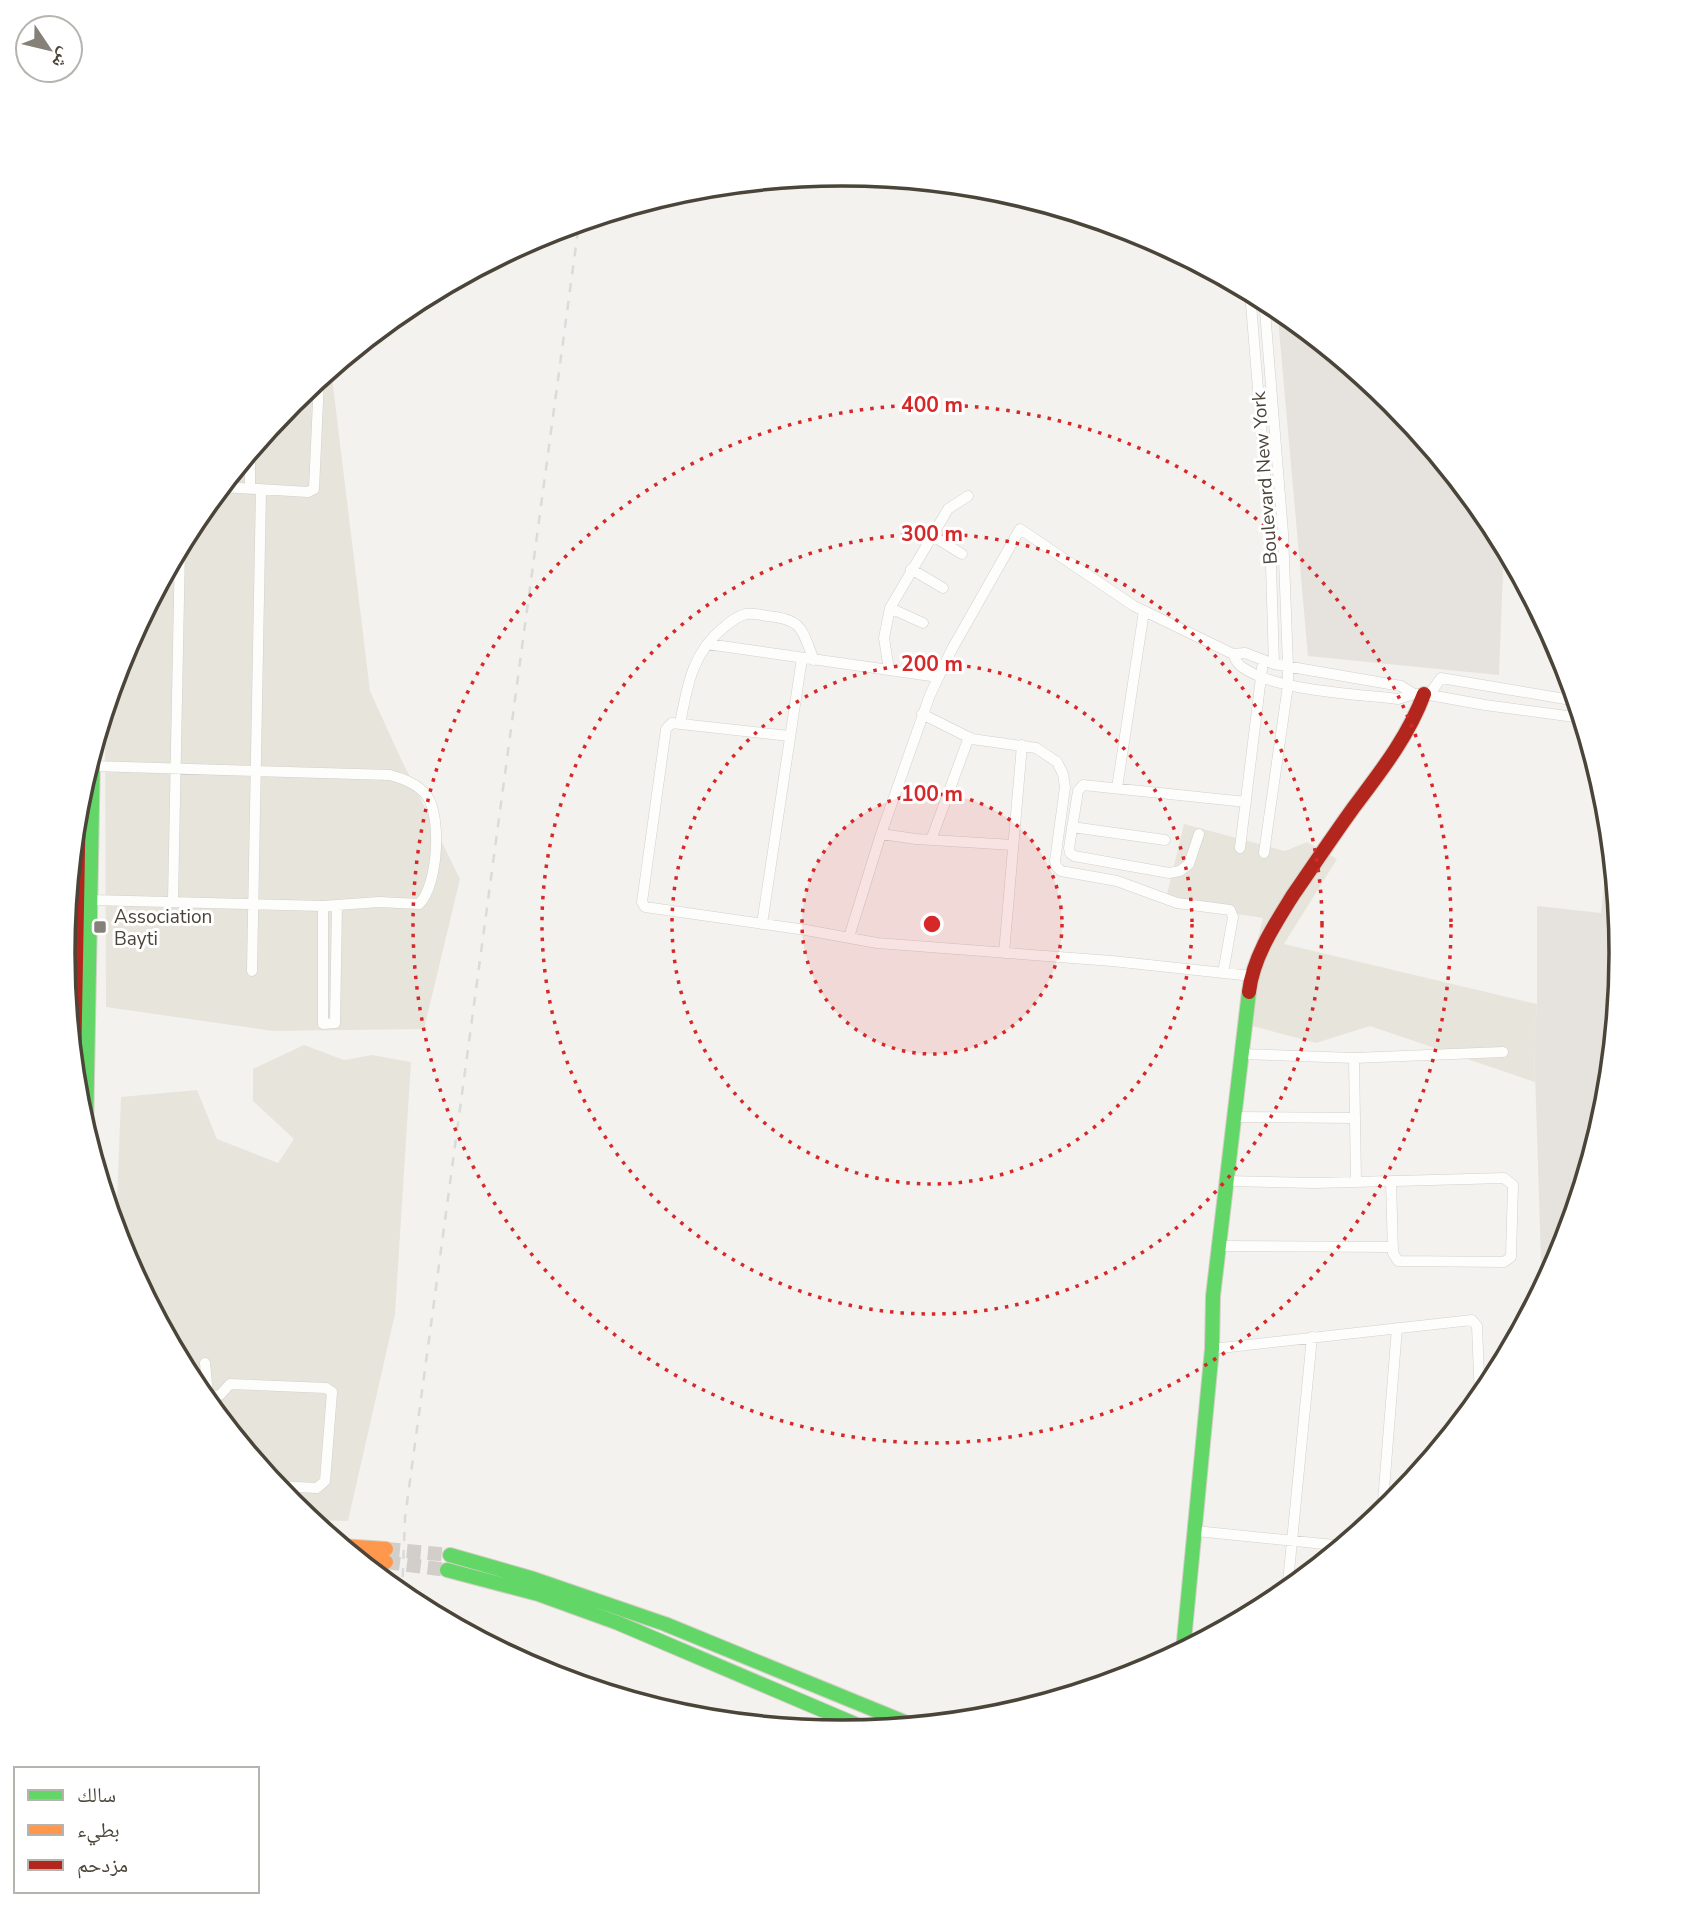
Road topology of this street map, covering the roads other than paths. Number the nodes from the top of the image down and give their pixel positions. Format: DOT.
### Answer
graph roads {
  1 [pos="1251,305"];
  2 [pos="1265,314"];
  3 [pos="318,394"];
  4 [pos="1264,448"];
  5 [pos="1276,448"];
  6 [pos="250,467"];
  7 [pos="233,488"];
  8 [pos="250,489"];
  9 [pos="261,489"];
  10 [pos="968,496"];
  11 [pos="1269,534"];
  12 [pos="1283,534"];
  13 [pos="932,535"];
  14 [pos="962,554"];
  15 [pos="180,568"];
  16 [pos="911,569"];
  17 [pos="943,588"];
  18 [pos="890,608"];
  19 [pos="1144,611"];
  20 [pos="923,623"];
  21 [pos="707,644"];
  22 [pos="1233,654"];
  23 [pos="802,658"];
  24 [pos="814,660"];
  25 [pos="1268,663"];
  26 [pos="1288,666"];
  27 [pos="888,670"];
  28 [pos="938,677"];
  29 [pos="1262,678"];
  30 [pos="1288,685"];
  31 [pos="1423,694"];
  32 [pos="1566,699"];
  33 [pos="922,714"];
  34 [pos="1572,717"];
  35 [pos="680,724"];
  36 [pos="790,737"];
  37 [pos="969,737"];
  38 [pos="1022,745"];
  39 [pos="100,761"];
  40 [pos="175,768"];
  41 [pos="255,770"];
  42 [pos="1116,788"];
  43 [pos="93,793"];
  44 [pos="1246,802"];
  45 [pos="1072,827"];
  46 [pos="881,834"];
  47 [pos="1199,834"];
  48 [pos="932,840"];
  49 [pos="1165,840"];
  50 [pos="1013,845"];
  51 [pos="1240,848"];
  52 [pos="1264,853"];
  53 [pos="91,900"];
  54 [pos="173,900"];
  55 [pos="252,904"];
  56 [pos="337,905"];
  57 [pos="323,906"];
  58 [pos="77,908"];
  59 [pos="762,924"];
  60 [pos="849,937"];
  61 [pos="76,949"];
  62 [pos="1004,953"];
  63 [pos="76,970"];
  64 [pos="252,971"];
  65 [pos="323,972"];
  66 [pos="336,972"];
  67 [pos="1223,973"];
  68 [pos="1252,976"];
  69 [pos="81,1048"];
  70 [pos="1503,1052"];
  71 [pos="1241,1054"];
  72 [pos="1354,1058"];
  73 [pos="1234,1118"];
  74 [pos="1355,1118"];
  75 [pos="1226,1181"];
  76 [pos="1391,1181"];
  77 [pos="1356,1182"];
  78 [pos="1219,1246"];
  79 [pos="1392,1247"];
  80 [pos="1397,1328"];
  81 [pos="1312,1337"];
  82 [pos="1212,1349"];
  83 [pos="205,1363"];
  84 [pos="205,1380"];
  85 [pos="1479,1381"];
  86 [pos="216,1395"];
  87 [pos="292,1487"];
  88 [pos="1383,1498"];
  89 [pos="1196,1531"];
  90 [pos="1292,1541"];
  91 [pos="1331,1545"];
  92 [pos="361,1550"];
  93 [pos="370,1558"];
  94 [pos="449,1563"];
  95 [pos="1288,1577"];
  96 [pos="576,1601"];
  97 [pos="1184,1641"];
  98 [pos="896,1719"];
  99 [pos="847,1721"];
  1 -- 4 [label="street, Boulevard New York"];
  2 -- 5 [label="street, Boulevard New York"];
  3 -- 9 [label="street"];
  4 -- 5 [label="street"];
  4 -- 11 [label="street, Boulevard New York"];
  5 -- 12 [label="street, Boulevard New York"];
  6 -- 8 [label="street"];
  7 -- 8 [label="street"];
  8 -- 9 [label="street"];
  9 -- 41 [label="street"];
  10 -- 13 [label="street"];
  11 -- 12 [label="street"];
  11 -- 25 [label="street, Boulevard New York"];
  12 -- 26 [label="street, Boulevard New York"];
  13 -- 14 [label="street"];
  13 -- 16 [label="street"];
  15 -- 40 [label="street"];
  16 -- 17 [label="street"];
  16 -- 18 [label="street"];
  18 -- 20 [label="street"];
  18 -- 27 [label="street"];
  19 -- 22 [label="street"];
  19 -- 28 [label="street"];
  19 -- 42 [label="street"];
  21 -- 23 [label="street"];
  21 -- 24 [label="street"];
  21 -- 35 [label="street"];
  22 -- 25 [label="street"];
  22 -- 29 [label="street"];
  23 -- 24 [label="street"];
  23 -- 36 [label="street"];
  24 -- 27 [label="street"];
  25 -- 26 [label="street"];
  25 -- 29 [label="street, Boulevard New York"];
  26 -- 30 [label="street, Boulevard New York"];
  26 -- 31 [label="street"];
  27 -- 28 [label="street"];
  28 -- 33 [label="street"];
  29 -- 30 [label="street"];
  29 -- 44 [label="street, Boulevard New York"];
  30 -- 31 [label="street"];
  30 -- 52 [label="street, Boulevard New York"];
  31 -- 32 [label="street"];
  31 -- 34 [label="street"];
  31 -- 68 [label="street"];
  33 -- 37 [label="street"];
  33 -- 46 [label="street"];
  35 -- 36 [label="street"];
  35 -- 59 [label="street"];
  36 -- 59 [label="street"];
  37 -- 38 [label="street"];
  37 -- 48 [label="street"];
  38 -- 50 [label="street"];
  38 -- 67 [label="street"];
  39 -- 40 [label="street"];
  40 -- 41 [label="street"];
  40 -- 54 [label="street"];
  41 -- 55 [label="street"];
  41 -- 56 [label="street"];
  42 -- 44 [label="street"];
  42 -- 45 [label="street"];
  43 -- 53 [label="street"];
  44 -- 51 [label="street, Boulevard New York"];
  45 -- 47 [label="street"];
  45 -- 49 [label="street"];
  46 -- 48 [label="street"];
  46 -- 60 [label="street"];
  48 -- 50 [label="street"];
  50 -- 62 [label="street"];
  53 -- 54 [label="street"];
  53 -- 61 [label="street"];
  54 -- 55 [label="street"];
  55 -- 57 [label="street"];
  55 -- 64 [label="street"];
  56 -- 57 [label="street"];
  56 -- 66 [label="street"];
  57 -- 65 [label="street"];
  58 -- 61 [label="street"];
  59 -- 60 [label="street"];
  60 -- 62 [label="street"];
  61 -- 63 [label="street"];
  61 -- 69 [label="street"];
  62 -- 67 [label="street"];
  65 -- 66 [label="street"];
  65 -- 66 [label="street"];
  67 -- 68 [label="street"];
  68 -- 71 [label="street"];
  70 -- 72 [label="street"];
  71 -- 72 [label="street"];
  71 -- 73 [label="street"];
  72 -- 74 [label="street"];
  73 -- 74 [label="street"];
  73 -- 75 [label="street"];
  74 -- 77 [label="street"];
  75 -- 77 [label="street"];
  75 -- 78 [label="street"];
  76 -- 77 [label="street"];
  76 -- 79 [label="street"];
  76 -- 79 [label="street"];
  78 -- 79 [label="street"];
  78 -- 82 [label="street"];
  80 -- 81 [label="street"];
  80 -- 85 [label="street"];
  80 -- 88 [label="street"];
  81 -- 82 [label="street"];
  81 -- 90 [label="street"];
  82 -- 89 [label="street"];
  83 -- 84 [label="street"];
  86 -- 87 [label="street"];
  89 -- 90 [label="street"];
  89 -- 97 [label="street"];
  90 -- 91 [label="street"];
  90 -- 95 [label="street"];
  92 -- 93 [label="street"];
  94 -- 96 [label="street"];
  96 -- 98 [label="street"];
  96 -- 99 [label="street"];
}
